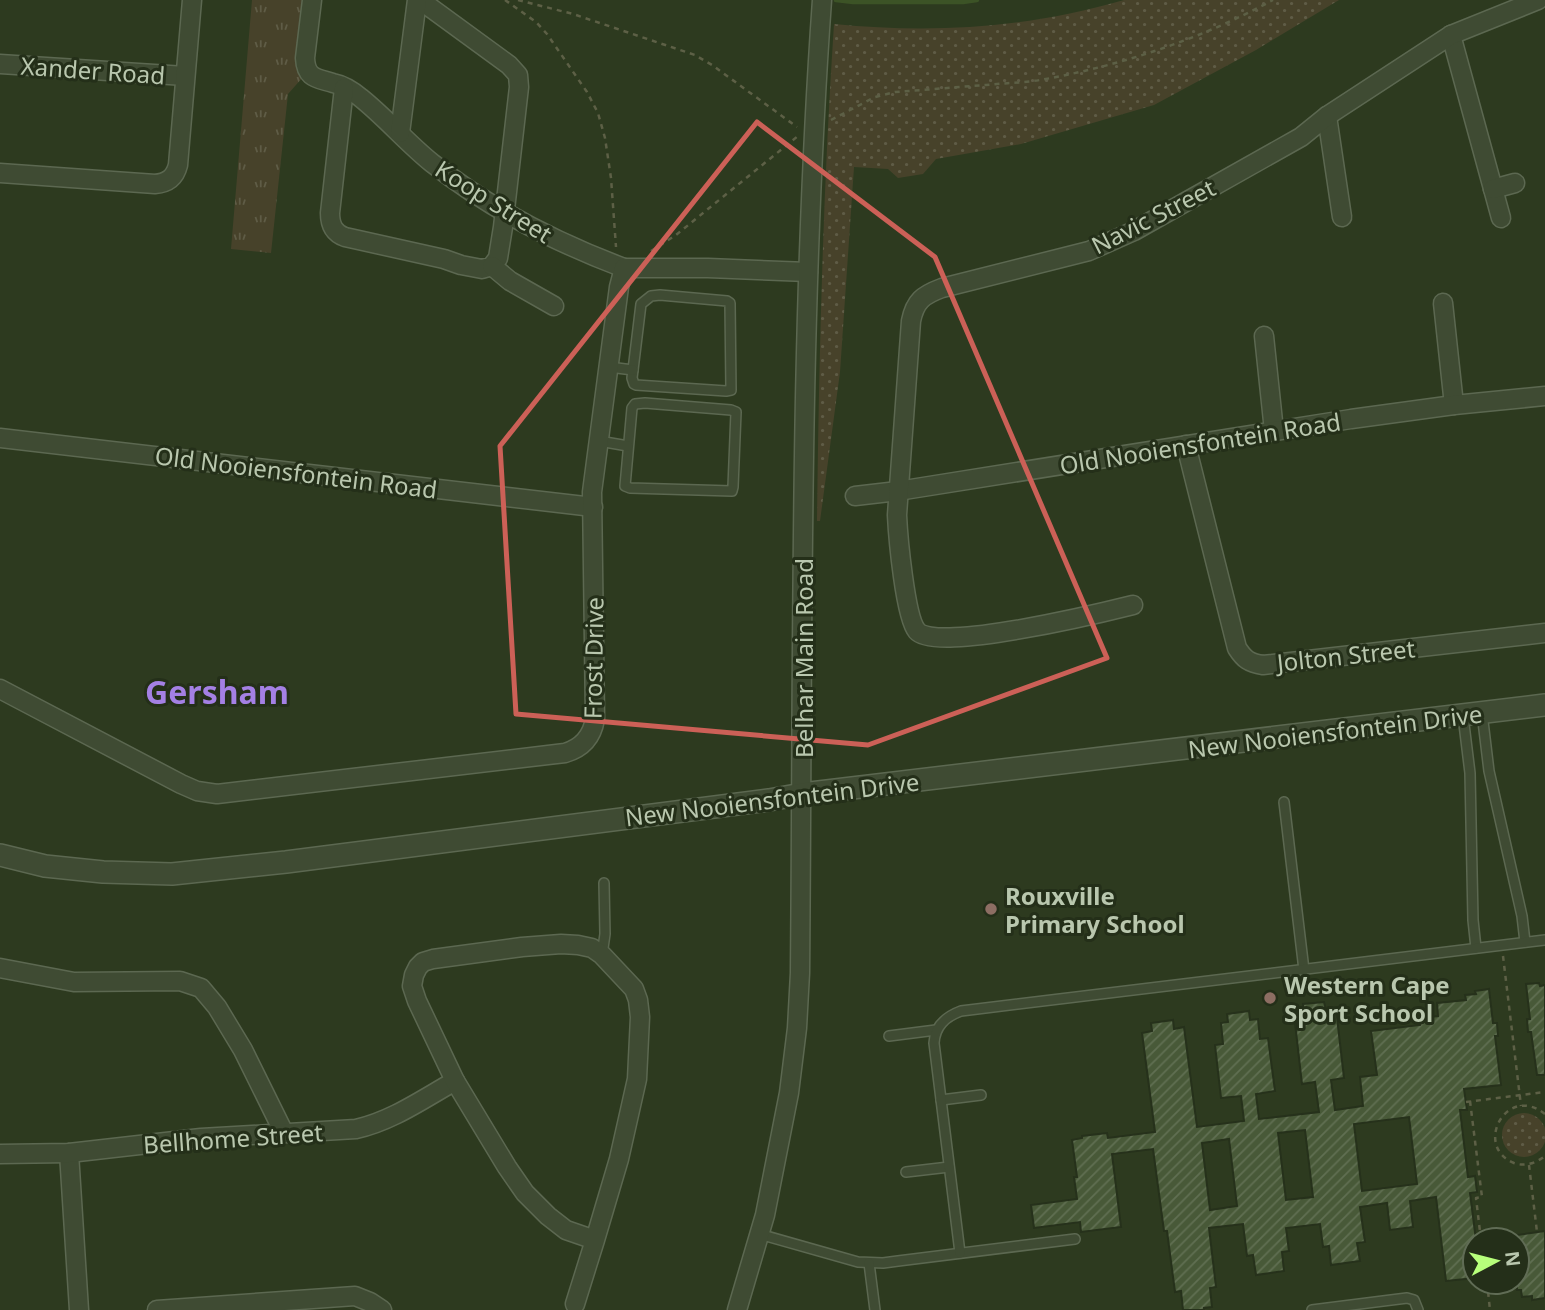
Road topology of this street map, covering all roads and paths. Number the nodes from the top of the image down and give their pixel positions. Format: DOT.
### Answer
graph roads {
  1 [pos="191,0"];
  2 [pos="312,0"];
  3 [pos="419,0"];
  4 [pos="505,0"];
  5 [pos="518,0"];
  6 [pos="822,0"];
  7 [pos="1273,0"];
  8 [pos="1538,0"];
  9 [pos="1451,35"];
  10 [pos="0,64"];
  11 [pos="185,76"];
  12 [pos="344,88"];
  13 [pos="1328,116"];
  14 [pos="825,123"];
  15 [pos="400,133"];
  16 [pos="0,173"];
  17 [pos="1515,183"];
  18 [pos="1493,189"];
  19 [pos="505,213"];
  20 [pos="1342,217"];
  21 [pos="1501,218"];
  22 [pos="492,265"];
  23 [pos="624,267"];
  24 [pos="808,272"];
  25 [pos="1443,303"];
  26 [pos="554,306"];
  27 [pos="1264,336"];
  28 [pos="609,367"];
  29 [pos="633,370"];
  30 [pos="1545,396"];
  31 [pos="1454,405"];
  32 [pos="1274,431"];
  33 [pos="0,438"];
  34 [pos="599,441"];
  35 [pos="1186,445"];
  36 [pos="628,446"];
  37 [pos="898,491"];
  38 [pos="855,496"];
  39 [pos="593,507"];
  40 [pos="1133,605"];
  41 [pos="1545,633"];
  42 [pos="0,689"];
  43 [pos="1545,705"];
  44 [pos="1473,714"];
  45 [pos="802,794"];
  46 [pos="1284,802"];
  47 [pos="0,855"];
  48 [pos="604,883"];
  49 [pos="1545,940"];
  50 [pos="1525,942"];
  51 [pos="1502,945"];
  52 [pos="1476,948"];
  53 [pos="602,955"];
  54 [pos="0,968"];
  55 [pos="1304,970"];
  56 [pos="936,1030"];
  57 [pos="889,1036"];
  58 [pos="455,1081"];
  59 [pos="1545,1092"];
  60 [pos="981,1095"];
  61 [pos="1520,1095"];
  62 [pos="941,1100"];
  63 [pos="1521,1106"];
  64 [pos="1545,1114"];
  65 [pos="284,1133"];
  66 [pos="69,1153"];
  67 [pos="0,1154"];
  68 [pos="1545,1156"];
  69 [pos="1528,1164"];
  70 [pos="949,1167"];
  71 [pos="906,1172"];
  72 [pos="1480,1226"];
  73 [pos="1537,1232"];
  74 [pos="759,1234"];
  75 [pos="1075,1239"];
  76 [pos="595,1240"];
  77 [pos="960,1253"];
  78 [pos="869,1263"];
  79 [pos="575,1304"];
  80 [pos="79,1310"];
  81 [pos="157,1310"];
  82 [pos="382,1310"];
  83 [pos="737,1310"];
  84 [pos="875,1310"];
  85 [pos="1312,1310"];
  86 [pos="1418,1310"];
  1 -- 11 [label="street"];
  2 -- 12 [label="street, Koop Street"];
  3 -- 15 [label="street"];
  3 -- 19 [label="street"];
  4 -- 23 [label="path"];
  5 -- 23 [label="path"];
  6 -- 24 [label="street, Belhar Main Road"];
  7 -- 14 [label="path"];
  8 -- 9 [label="street, Navic Street"];
  9 -- 13 [label="street, Navic Street"];
  9 -- 18 [label="street"];
  10 -- 11 [label="street, Xander Road"];
  11 -- 16 [label="street"];
  12 -- 15 [label="street, Koop Street"];
  12 -- 22 [label="street"];
  13 -- 20 [label="street"];
  13 -- 37 [label="street, Navic Street"];
  15 -- 19 [label="street, Koop Street"];
  17 -- 18 [label="street"];
  18 -- 21 [label="street"];
  19 -- 22 [label="street"];
  19 -- 23 [label="street, Koop Street"];
  22 -- 26 [label="street"];
  23 -- 24 [label="street"];
  23 -- 28 [label="street, Frost Drive"];
  24 -- 45 [label="street, Belhar Main Road"];
  25 -- 31 [label="street"];
  27 -- 32 [label="street"];
  28 -- 29 [label="lane"];
  28 -- 34 [label="street, Frost Drive"];
  29 -- 29 [label="lane"];
  30 -- 31 [label="street, Old Nooiensfontein Road"];
  31 -- 32 [label="street, Old Nooiensfontein Road"];
  32 -- 35 [label="street, Old Nooiensfontein Road"];
  33 -- 39 [label="street, Old Nooiensfontein Road"];
  34 -- 36 [label="lane"];
  34 -- 39 [label="street, Frost Drive"];
  35 -- 37 [label="street, Old Nooiensfontein Road"];
  35 -- 41 [label="street, Jolton Street"];
  36 -- 36 [label="lane"];
  37 -- 38 [label="street, Old Nooiensfontein Road"];
  37 -- 40 [label="street, Navic Street"];
  39 -- 42 [label="street, Frost Drive"];
  43 -- 44 [label="street, New Nooiensfontein Drive"];
  44 -- 45 [label="street, New Nooiensfontein Drive"];
  44 -- 50 [label="lane"];
  44 -- 52 [label="lane"];
  45 -- 47 [label="street, New Nooiensfontein Drive"];
  45 -- 74 [label="street, Belhar Main Road"];
  46 -- 55 [label="lane"];
  48 -- 53 [label="lane"];
  49 -- 50 [label="lane"];
  50 -- 51 [label="lane"];
  51 -- 52 [label="lane"];
  51 -- 61 [label="path"];
  52 -- 55 [label="lane"];
  53 -- 58 [label="street"];
  53 -- 76 [label="street"];
  54 -- 65 [label="street"];
  55 -- 56 [label="lane"];
  56 -- 57 [label="lane"];
  56 -- 62 [label="lane"];
  58 -- 65 [label="street, Bellhome Street"];
  58 -- 76 [label="street"];
  59 -- 61 [label="path"];
  60 -- 62 [label="lane"];
  61 -- 63 [label="path"];
  61 -- 72 [label="path"];
  62 -- 70 [label="lane"];
  63 -- 64 [label="path"];
  63 -- 69 [label="path"];
  65 -- 66 [label="street, Bellhome Street"];
  66 -- 67 [label="street, Bellhome Street"];
  66 -- 80 [label="street"];
  68 -- 69 [label="path"];
  69 -- 73 [label="path"];
  70 -- 71 [label="lane"];
  70 -- 77 [label="lane"];
  74 -- 78 [label="lane"];
  74 -- 83 [label="street, Belhar Main Road"];
  75 -- 77 [label="lane"];
  76 -- 79 [label="street"];
  77 -- 78 [label="lane"];
  78 -- 84 [label="lane"];
  81 -- 82 [label="street"];
  85 -- 86 [label="lane"];
}
